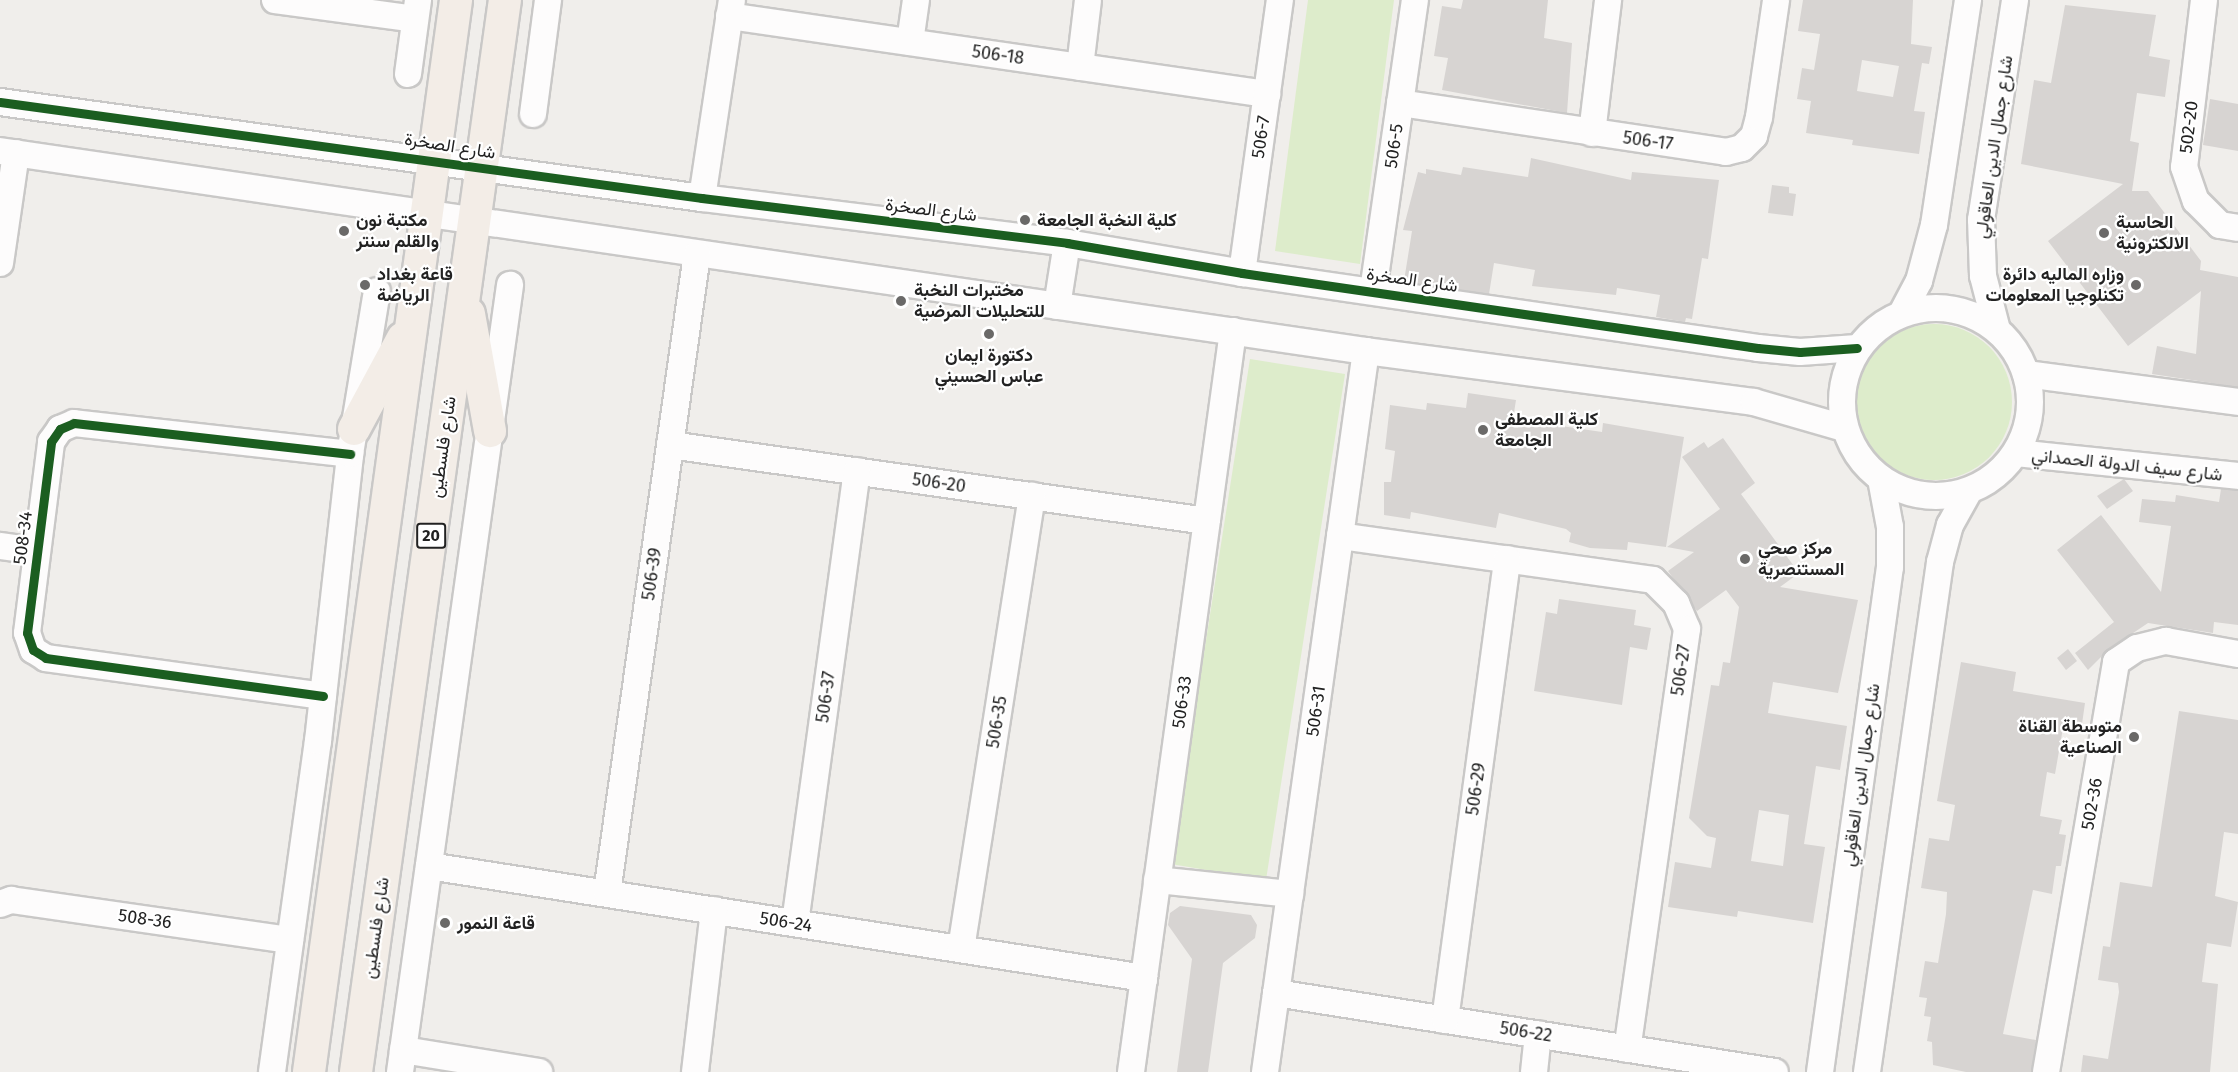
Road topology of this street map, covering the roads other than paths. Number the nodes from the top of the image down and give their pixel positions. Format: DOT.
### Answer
graph roads {
  1 [pos="275,0"];
  2 [pos="456,0"];
  3 [pos="505,0"];
  4 [pos="548,0"];
  5 [pos="916,0"];
  6 [pos="1088,0"];
  7 [pos="1280,0"];
  8 [pos="1415,0"];
  9 [pos="1608,0"];
  10 [pos="1776,0"];
  11 [pos="1968,0"];
  12 [pos="2015,0"];
  13 [pos="2197,1"];
  14 [pos="730,8"];
  15 [pos="416,10"];
  16 [pos="910,42"];
  17 [pos="1080,67"];
  18 [pos="408,74"];
  19 [pos="1267,94"];
  20 [pos="0,102"];
  21 [pos="1400,103"];
  22 [pos="533,114"];
  23 [pos="1592,133"];
  24 [pos="8,152"];
  25 [pos="431,159"];
  26 [pos="482,168"];
  27 [pos="702,198"];
  28 [pos="424,214"];
  29 [pos="474,221"];
  30 [pos="2238,228"];
  31 [pos="1067,243"];
  32 [pos="697,254"];
  33 [pos="0,263"];
  34 [pos="1242,273"];
  35 [pos="510,285"];
  36 [pos="377,291"];
  37 [pos="1373,291"];
  38 [pos="465,294"];
  39 [pos="1057,306"];
  40 [pos="1902,313"];
  41 [pos="408,330"];
  42 [pos="1997,330"];
  43 [pos="1233,331"];
  44 [pos="1857,348"];
  45 [pos="1366,351"];
  46 [pos="2026,374"];
  47 [pos="2238,402"];
  48 [pos="1844,428"];
  49 [pos="490,431"];
  50 [pos="352,441"];
  51 [pos="670,445"];
  52 [pos="2016,453"];
  53 [pos="857,471"];
  54 [pos="2238,476"];
  55 [pos="1881,479"];
  56 [pos="1969,491"];
  57 [pos="1032,496"];
  58 [pos="1207,520"];
  59 [pos="1340,536"];
  60 [pos="0,546"];
  61 [pos="38,551"];
  62 [pos="1507,559"];
  63 [pos="2238,654"];
  64 [pos="323,696"];
  65 [pos="429,866"];
  66 [pos="1157,880"];
  67 [pos="607,894"];
  68 [pos="1290,894"];
  69 [pos="0,904"];
  70 [pos="714,910"];
  71 [pos="795,923"];
  72 [pos="290,940"];
  73 [pos="961,949"];
  74 [pos="1144,978"];
  75 [pos="1276,993"];
  76 [pos="1445,1020"];
  77 [pos="1538,1034"];
  78 [pos="1627,1048"];
  79 [pos="401,1061"];
  80 [pos="272,1072"];
  81 [pos="309,1072"];
  82 [pos="356,1072"];
  83 [pos="539,1072"];
  84 [pos="695,1072"];
  85 [pos="1131,1072"];
  86 [pos="1265,1072"];
  87 [pos="1534,1072"];
  88 [pos="1775,1072"];
  89 [pos="1820,1072"];
  90 [pos="1867,1072"];
  91 [pos="2046,1072"];
  1 -- 15 [label="street"];
  2 -- 25 [label="main road"];
  3 -- 26 [label="main road, شارع فلسطين / 20"];
  4 -- 22 [label="street"];
  5 -- 16 [label="street"];
  6 -- 17 [label="street"];
  7 -- 19 [label="street, 506-7"];
  8 -- 21 [label="street, 506-5"];
  9 -- 23 [label="street"];
  10 -- 23 [label="street, 506-17"];
  11 -- 40 [label="street"];
  12 -- 42 [label="street, شارع جمال الدين العاقولي"];
  13 -- 30 [label="street, 502-20"];
  14 -- 16 [label="street, 506-18"];
  14 -- 27 [label="street"];
  15 -- 18 [label="street"];
  16 -- 17 [label="street, 506-18"];
  17 -- 19 [label="street, 506-18"];
  19 -- 34 [label="street, 506-7"];
  20 -- 25 [label="street, شارع الصخرة"];
  21 -- 23 [label="street, 506-17"];
  21 -- 37 [label="street, 506-5"];
  24 -- 28 [label="street"];
  24 -- 33 [label="street"];
  25 -- 26 [label="street, شارع الصخرة"];
  25 -- 28 [label="main road"];
  26 -- 27 [label="street, شارع الصخرة"];
  26 -- 29 [label="main road, شارع فلسطين / 20"];
  27 -- 31 [label="street, شارع الصخرة"];
  28 -- 29 [label="street"];
  28 -- 41 [label="main road"];
  29 -- 32 [label="street"];
  29 -- 38 [label="main road, شارع فلسطين / 20"];
  31 -- 34 [label="street, شارع الصخرة"];
  31 -- 39 [label="street"];
  32 -- 39 [label="street"];
  32 -- 51 [label="street, 506-39"];
  34 -- 37 [label="street, شارع الصخرة"];
  35 -- 49 [label="street"];
  36 -- 50 [label="street"];
  37 -- 44 [label="street, شارع الصخرة"];
  38 -- 49 [label="main road"];
  38 -- 82 [label="main road, شارع فلسطين / 20"];
  39 -- 43 [label="street"];
  40 -- 42 [label="street"];
  40 -- 44 [label="street"];
  41 -- 50 [label="main road"];
  41 -- 81 [label="main road"];
  42 -- 46 [label="street"];
  43 -- 45 [label="street"];
  43 -- 58 [label="street, 506-33"];
  44 -- 48 [label="street"];
  45 -- 48 [label="street"];
  45 -- 59 [label="street, 506-31"];
  46 -- 47 [label="street"];
  46 -- 52 [label="street"];
  48 -- 55 [label="street"];
  49 -- 65 [label="street"];
  50 -- 61 [label="street, 508-34"];
  50 -- 64 [label="street"];
  51 -- 53 [label="street, 506-20"];
  51 -- 67 [label="street, 506-39"];
  52 -- 54 [label="street, شارع سيف الدولة الحمداني"];
  52 -- 56 [label="street"];
  53 -- 57 [label="street, 506-20"];
  53 -- 71 [label="street, 506-37"];
  55 -- 56 [label="street"];
  55 -- 89 [label="street, شارع جمال الدين العاقولي"];
  56 -- 90 [label="street"];
  57 -- 58 [label="street, 506-20"];
  57 -- 73 [label="street, 506-35"];
  58 -- 66 [label="street, 506-33"];
  59 -- 62 [label="street, 506-27"];
  59 -- 68 [label="street, 506-31"];
  60 -- 61 [label="street"];
  61 -- 64 [label="street, 508-34"];
  62 -- 76 [label="street, 506-29"];
  62 -- 78 [label="street, 506-27"];
  63 -- 91 [label="street, 502-36"];
  64 -- 72 [label="street"];
  65 -- 67 [label="street, 506-24"];
  65 -- 79 [label="street"];
  66 -- 68 [label="street"];
  66 -- 74 [label="street, 506-33"];
  67 -- 70 [label="street, 506-24"];
  68 -- 75 [label="street, 506-31"];
  69 -- 72 [label="street, 508-36"];
  70 -- 71 [label="street, 506-24"];
  70 -- 84 [label="street"];
  71 -- 73 [label="street, 506-24"];
  72 -- 80 [label="street"];
  73 -- 74 [label="street, 506-24"];
  74 -- 85 [label="street, 506-33"];
  75 -- 76 [label="street, 506-22"];
  75 -- 86 [label="street, 506-31"];
  76 -- 77 [label="street, 506-22"];
  77 -- 78 [label="street, 506-22"];
  77 -- 87 [label="street"];
  78 -- 88 [label="street, 506-22"];
  79 -- 83 [label="street"];
}
